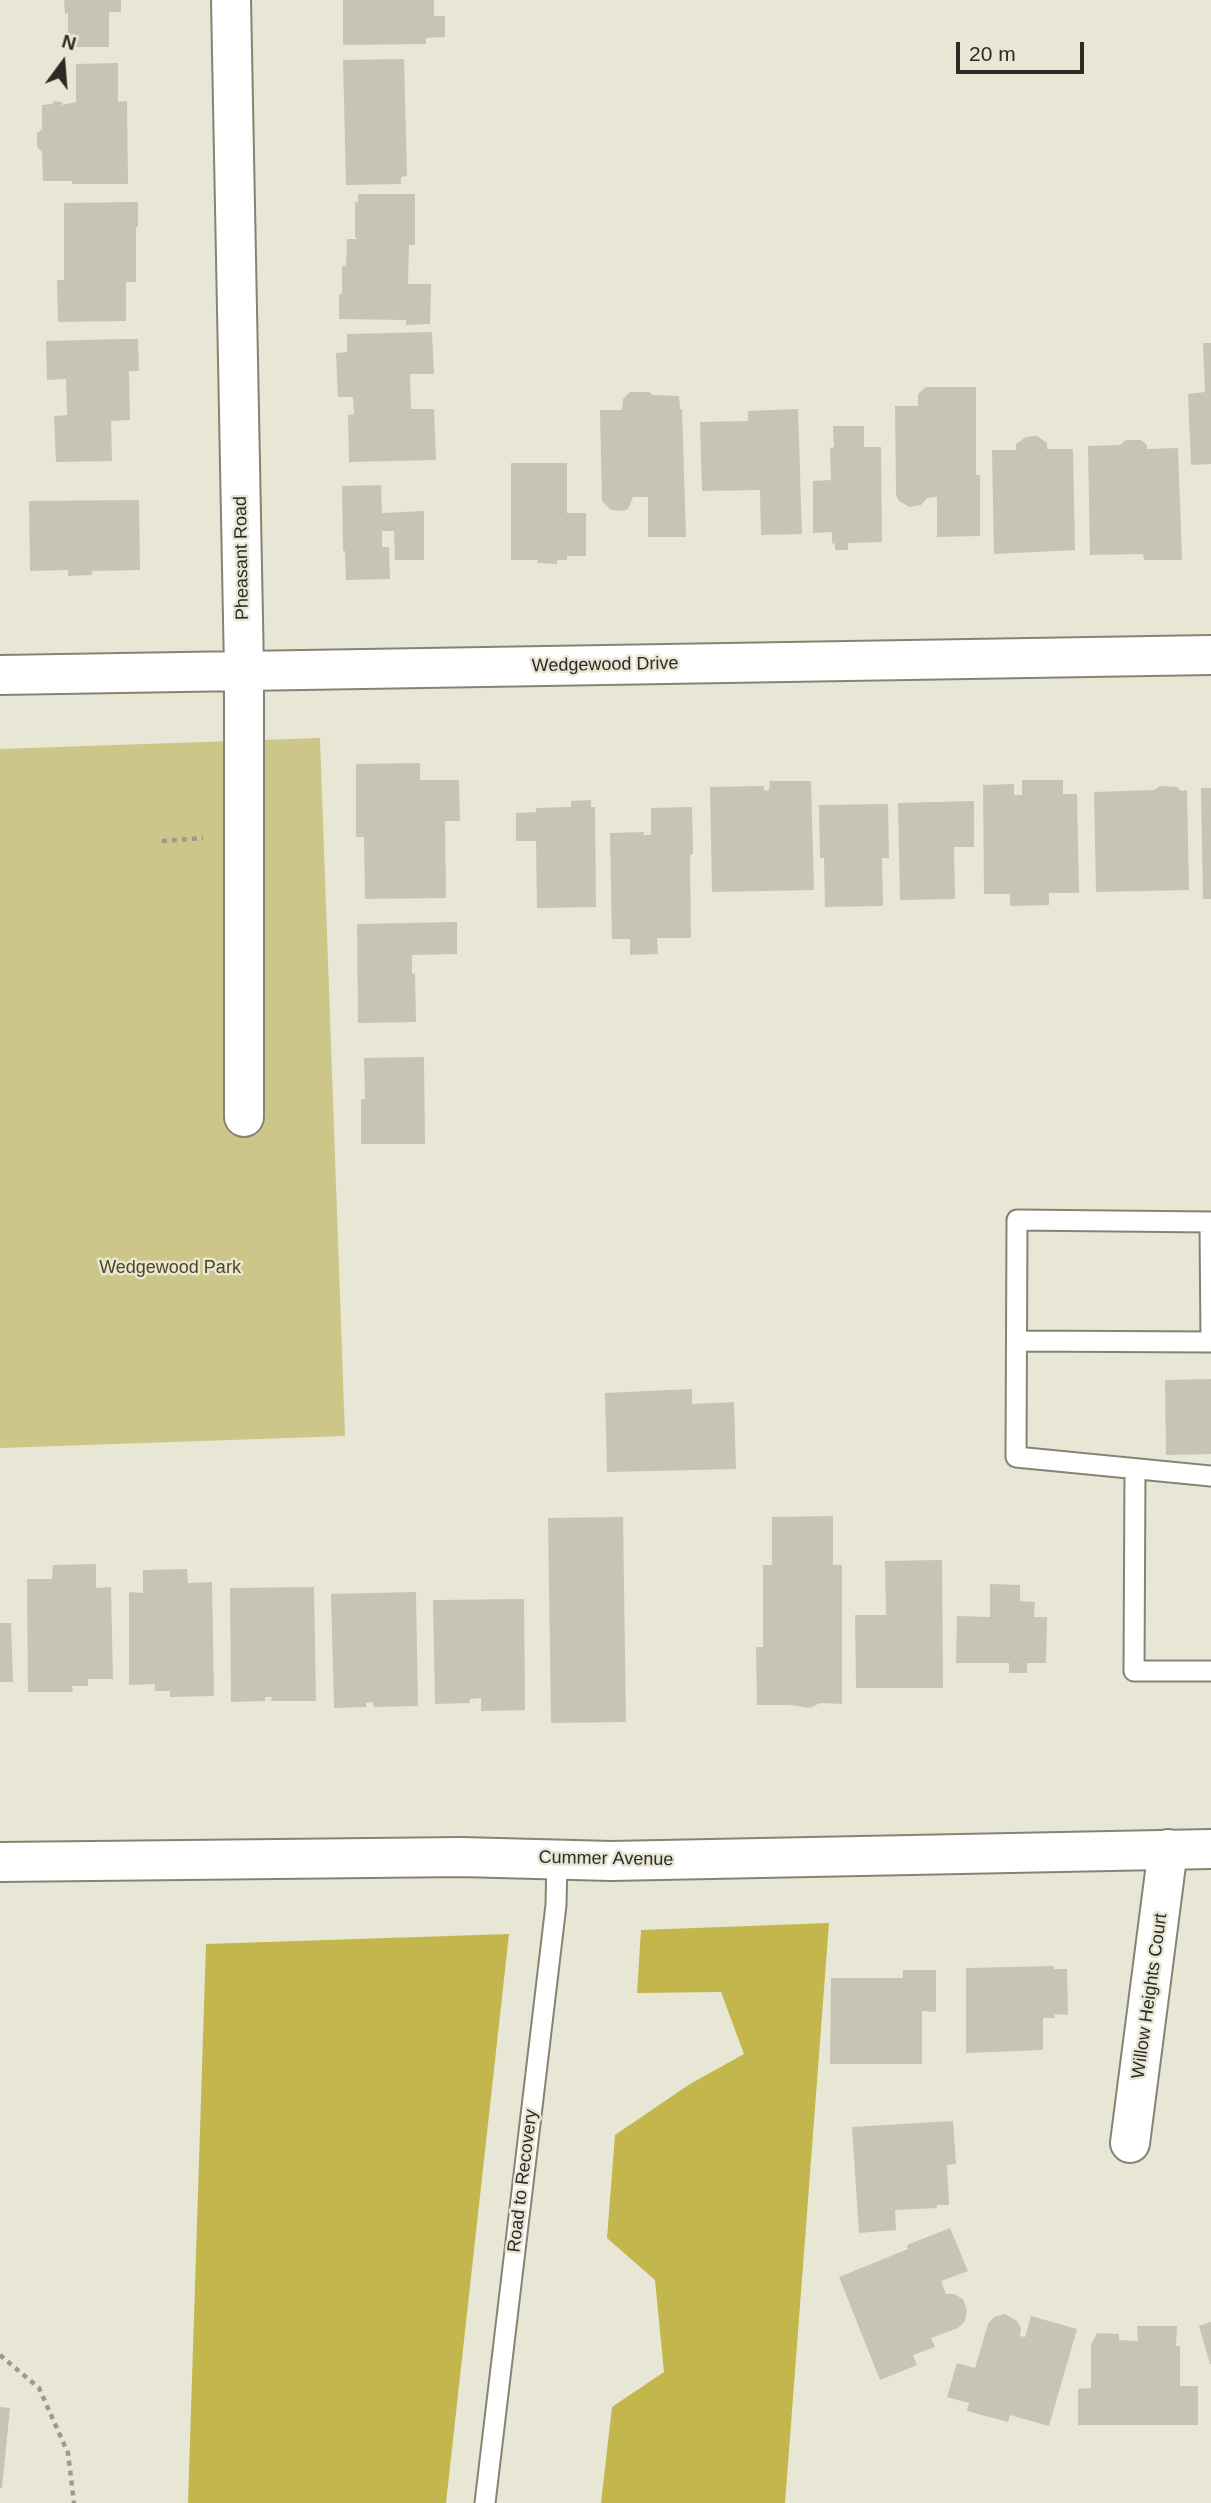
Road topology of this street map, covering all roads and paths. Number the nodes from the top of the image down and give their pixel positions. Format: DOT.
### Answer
graph roads {
  1 [pos="231,0"];
  2 [pos="1211,655"];
  3 [pos="244,670"];
  4 [pos="0,675"];
  5 [pos="244,1117"];
  6 [pos="1211,1222"];
  7 [pos="1017,1341"];
  8 [pos="1135,1469"];
  9 [pos="1211,1476"];
  10 [pos="1211,1671"];
  11 [pos="1168,1849"];
  12 [pos="1211,1849"];
  13 [pos="557,1858"];
  14 [pos="0,1862"];
  15 [pos="1130,2143"];
  16 [pos="0,2355"];
  17 [pos="74,2503"];
  18 [pos="485,2503"];
  1 -- 3 [label="street, Pheasant Road"];
  2 -- 3 [label="street, Wedgewood Drive"];
  3 -- 4 [label="street, Wedgewood Drive"];
  3 -- 5 [label="street, Pheasant Road"];
  6 -- 7 [label="lane"];
  6 -- 7 [label="lane"];
  7 -- 8 [label="lane"];
  8 -- 9 [label="lane"];
  8 -- 10 [label="lane"];
  11 -- 12 [label="street, Cummer Avenue"];
  11 -- 13 [label="street, Cummer Avenue"];
  11 -- 15 [label="street, Willow Heights Court"];
  13 -- 14 [label="street, Cummer Avenue"];
  13 -- 18 [label="lane, Road to Recovery"];
  16 -- 17 [label="path"];
}
